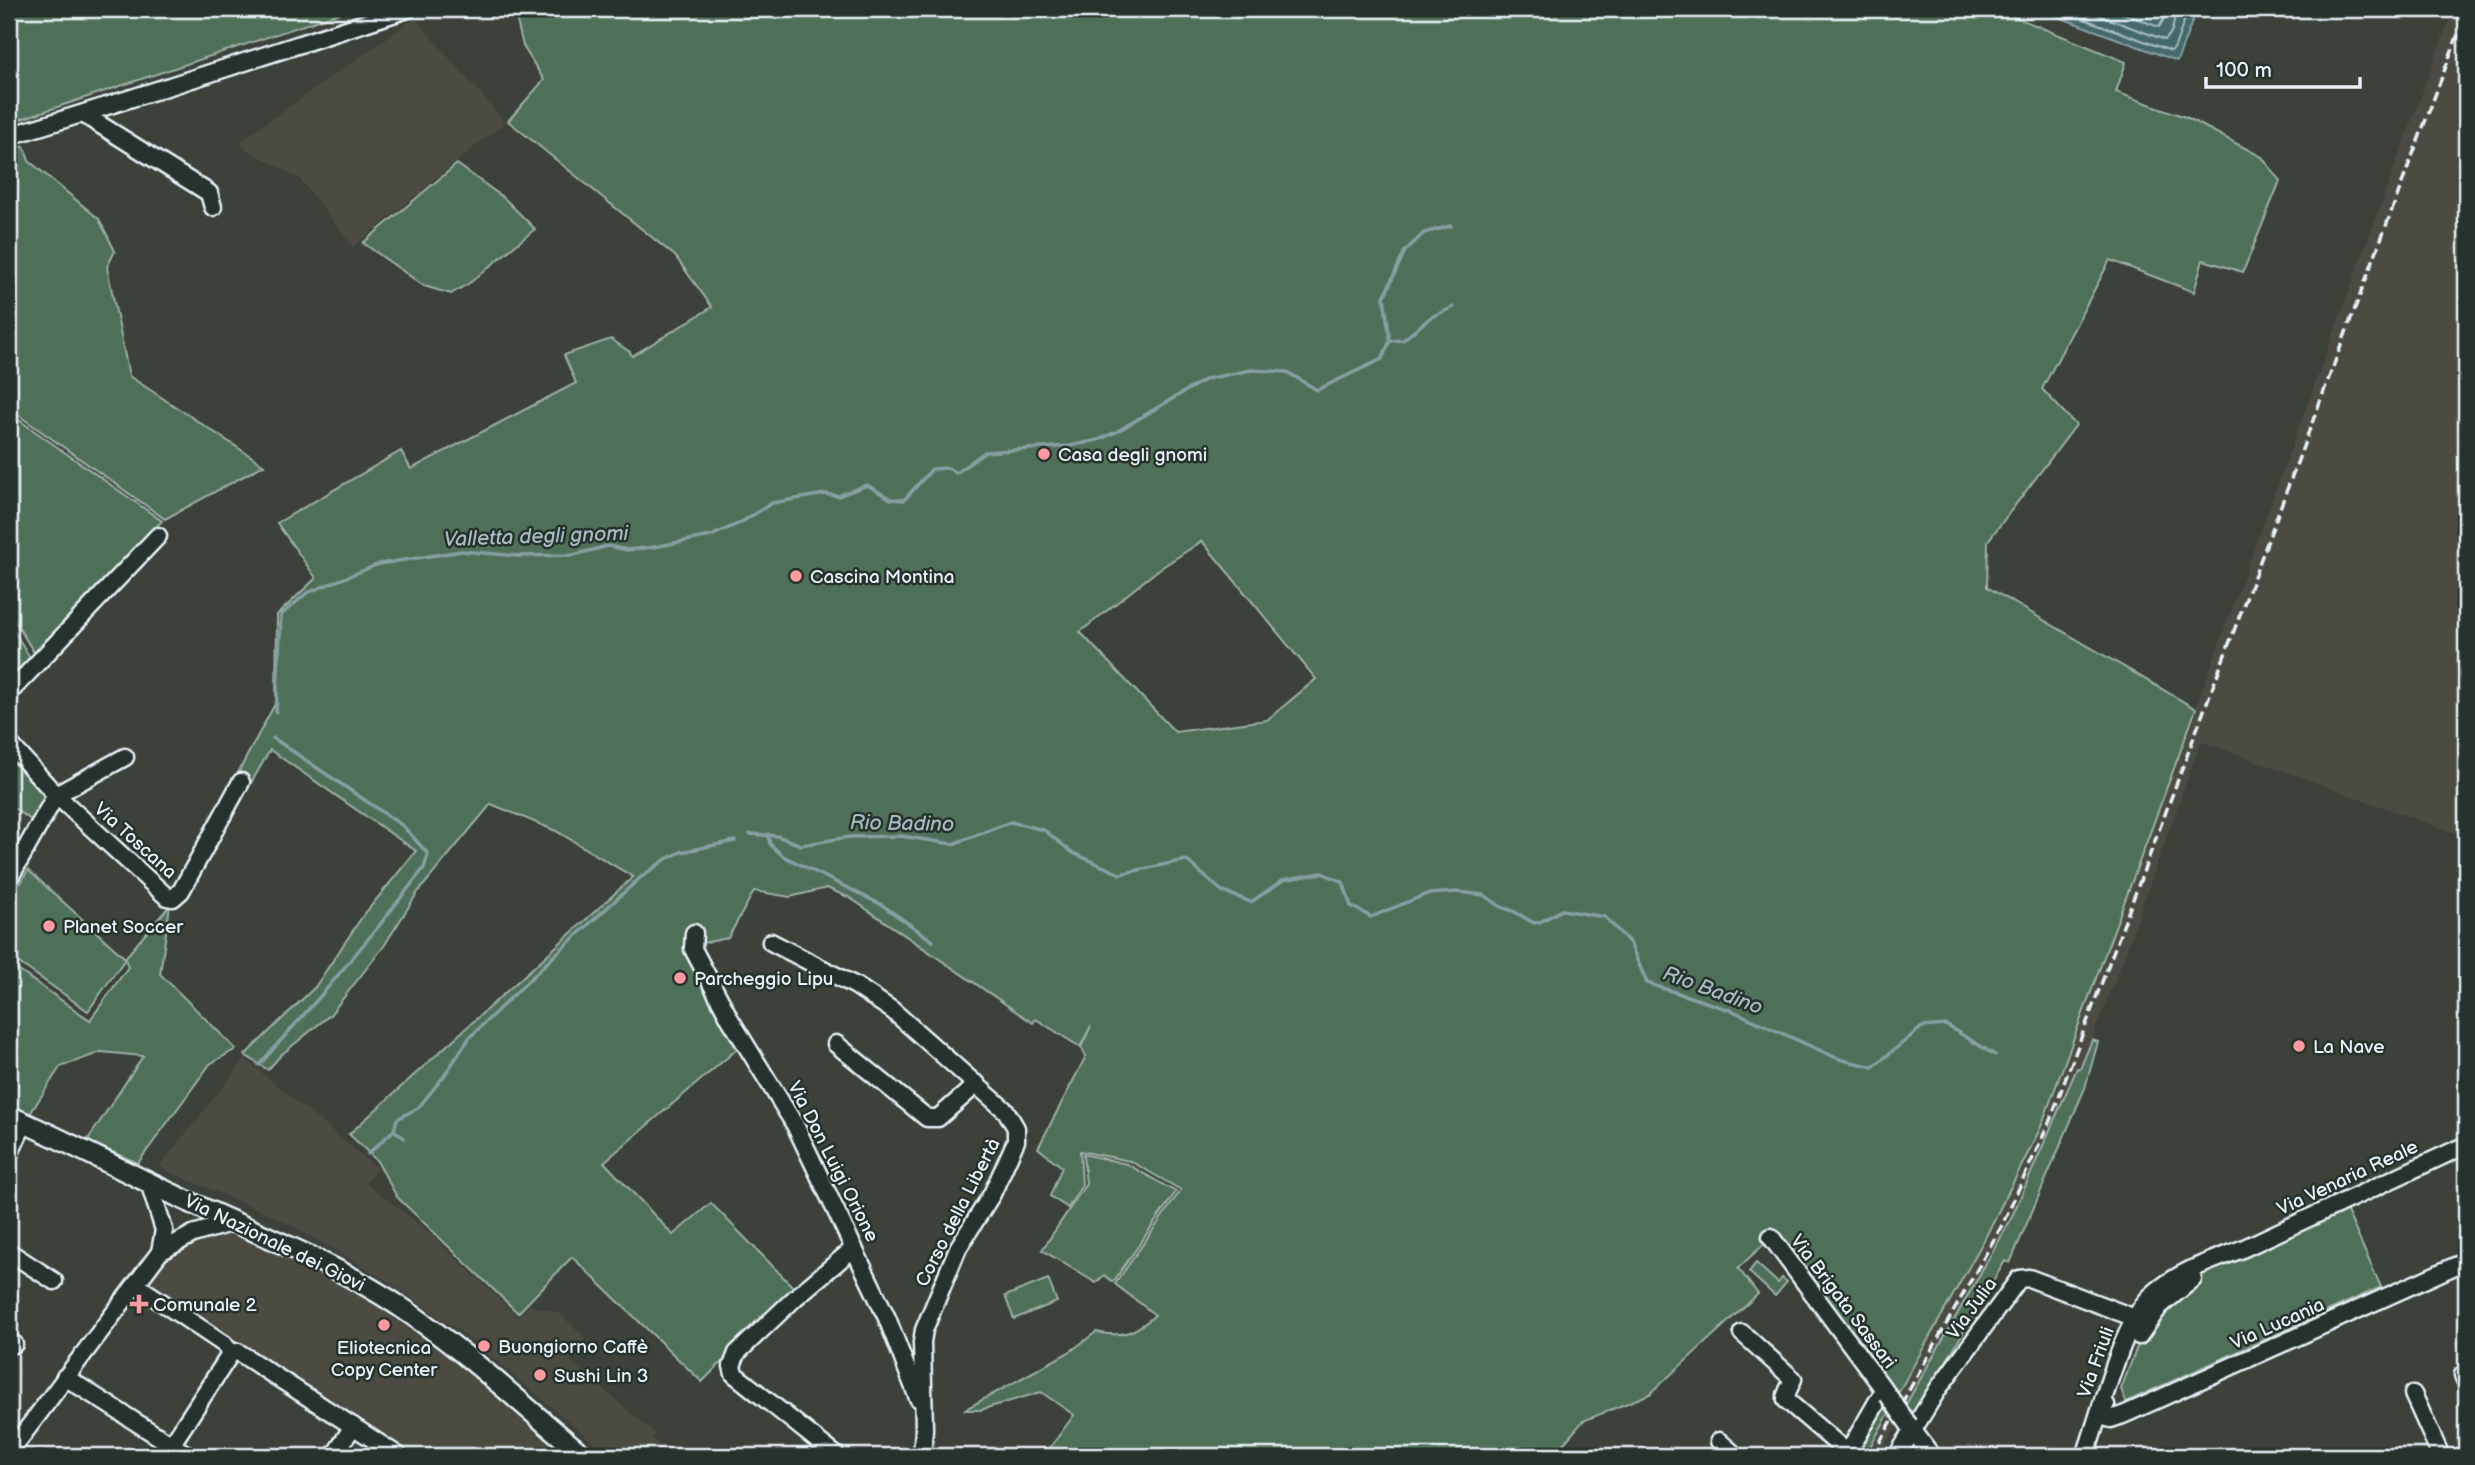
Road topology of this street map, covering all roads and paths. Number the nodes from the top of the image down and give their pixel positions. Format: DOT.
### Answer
graph roads {
  1 [pos="391,10"];
  2 [pos="83,114"];
  3 [pos="9,136"];
  4 [pos="213,207"];
  5 [pos="158,536"];
  6 [pos="9,693"];
  7 [pos="9,743"];
  8 [pos="125,757"];
  9 [pos="241,782"];
  10 [pos="56,795"];
  11 [pos="9,879"];
  12 [pos="694,933"];
  13 [pos="771,942"];
  14 [pos="836,1044"];
  15 [pos="977,1084"];
  16 [pos="16,1120"];
  17 [pos="2466,1145"];
  18 [pos="9,1155"];
  19 [pos="149,1182"];
  20 [pos="179,1196"];
  21 [pos="197,1206"];
  22 [pos="160,1214"];
  23 [pos="234,1222"];
  24 [pos="194,1234"];
  25 [pos="1771,1237"];
  26 [pos="854,1248"];
  27 [pos="9,1252"];
  28 [pos="160,1252"];
  29 [pos="2466,1261"];
  30 [pos="54,1281"];
  31 [pos="136,1285"];
  32 [pos="2144,1312"];
  33 [pos="1742,1333"];
  34 [pos="231,1353"];
  35 [pos="2122,1365"];
  36 [pos="65,1377"];
  37 [pos="1886,1393"];
  38 [pos="2413,1394"];
  39 [pos="924,1417"];
  40 [pos="2104,1417"];
  41 [pos="353,1426"];
  42 [pos="1912,1429"];
  43 [pos="2092,1436"];
  44 [pos="1720,1441"];
  45 [pos="168,1451"];
  46 [pos="9,1453"];
  47 [pos="1847,1455"];
  48 [pos="189,1456"];
  49 [pos="334,1456"];
  50 [pos="400,1456"];
  51 [pos="584,1456"];
  52 [pos="837,1456"];
  53 [pos="922,1456"];
  54 [pos="1736,1456"];
  55 [pos="1897,1456"];
  56 [pos="1932,1456"];
  57 [pos="2085,1456"];
  58 [pos="2441,1456"];
  1 -- 2 [label="street"];
  2 -- 3 [label="street"];
  2 -- 4 [label="street"];
  5 -- 6 [label="street"];
  7 -- 10 [label="street, Via Toscana"];
  8 -- 10 [label="street"];
  9 -- 10 [label="street, Via Toscana"];
  10 -- 11 [label="street"];
  12 -- 26 [label="street, Via Don Luigi Orione"];
  13 -- 15 [label="street, Corso della Libertà"];
  14 -- 15 [label="street"];
  15 -- 39 [label="street, Corso della Libertà"];
  16 -- 18 [label="street"];
  16 -- 19 [label="main road, Via Nazionale dei Giovi"];
  17 -- 32 [label="street, Via Venaria Reale"];
  19 -- 20 [label="main road, Via Nazionale dei Giovi"];
  19 -- 22 [label="street"];
  20 -- 21 [label="main road, Via Nazionale dei Giovi"];
  20 -- 22 [label="street"];
  21 -- 23 [label="main road, Via Nazionale dei Giovi"];
  21 -- 24 [label="street"];
  22 -- 28 [label="street"];
  23 -- 24 [label="street"];
  23 -- 51 [label="main road, Via Nazionale dei Giovi"];
  24 -- 28 [label="street"];
  25 -- 37 [label="street, Via Brigata Sassari"];
  26 -- 39 [label="street, Via Don Luigi Orione"];
  26 -- 52 [label="street"];
  27 -- 30 [label="street"];
  28 -- 31 [label="street"];
  29 -- 40 [label="street, Via Lucania"];
  31 -- 34 [label="street"];
  31 -- 36 [label="street"];
  32 -- 35 [label="street, Via Friuli"];
  32 -- 42 [label="street, Via Julia"];
  33 -- 47 [label="street"];
  34 -- 41 [label="street"];
  34 -- 45 [label="street"];
  35 -- 40 [label="street, Via Friuli"];
  35 -- 43 [label="street, Via Friuli"];
  36 -- 45 [label="street"];
  36 -- 46 [label="street"];
  37 -- 42 [label="street, bridge"];
  37 -- 47 [label="street"];
  38 -- 58 [label="street"];
  39 -- 53 [label="street, Corso della Libertà"];
  40 -- 43 [label="street, Via Friuli"];
  41 -- 49 [label="street"];
  41 -- 50 [label="street"];
  42 -- 55 [label="street"];
  42 -- 56 [label="street"];
  43 -- 57 [label="street, Via Friuli"];
  44 -- 54 [label="street"];
  45 -- 48 [label="street"];
}
